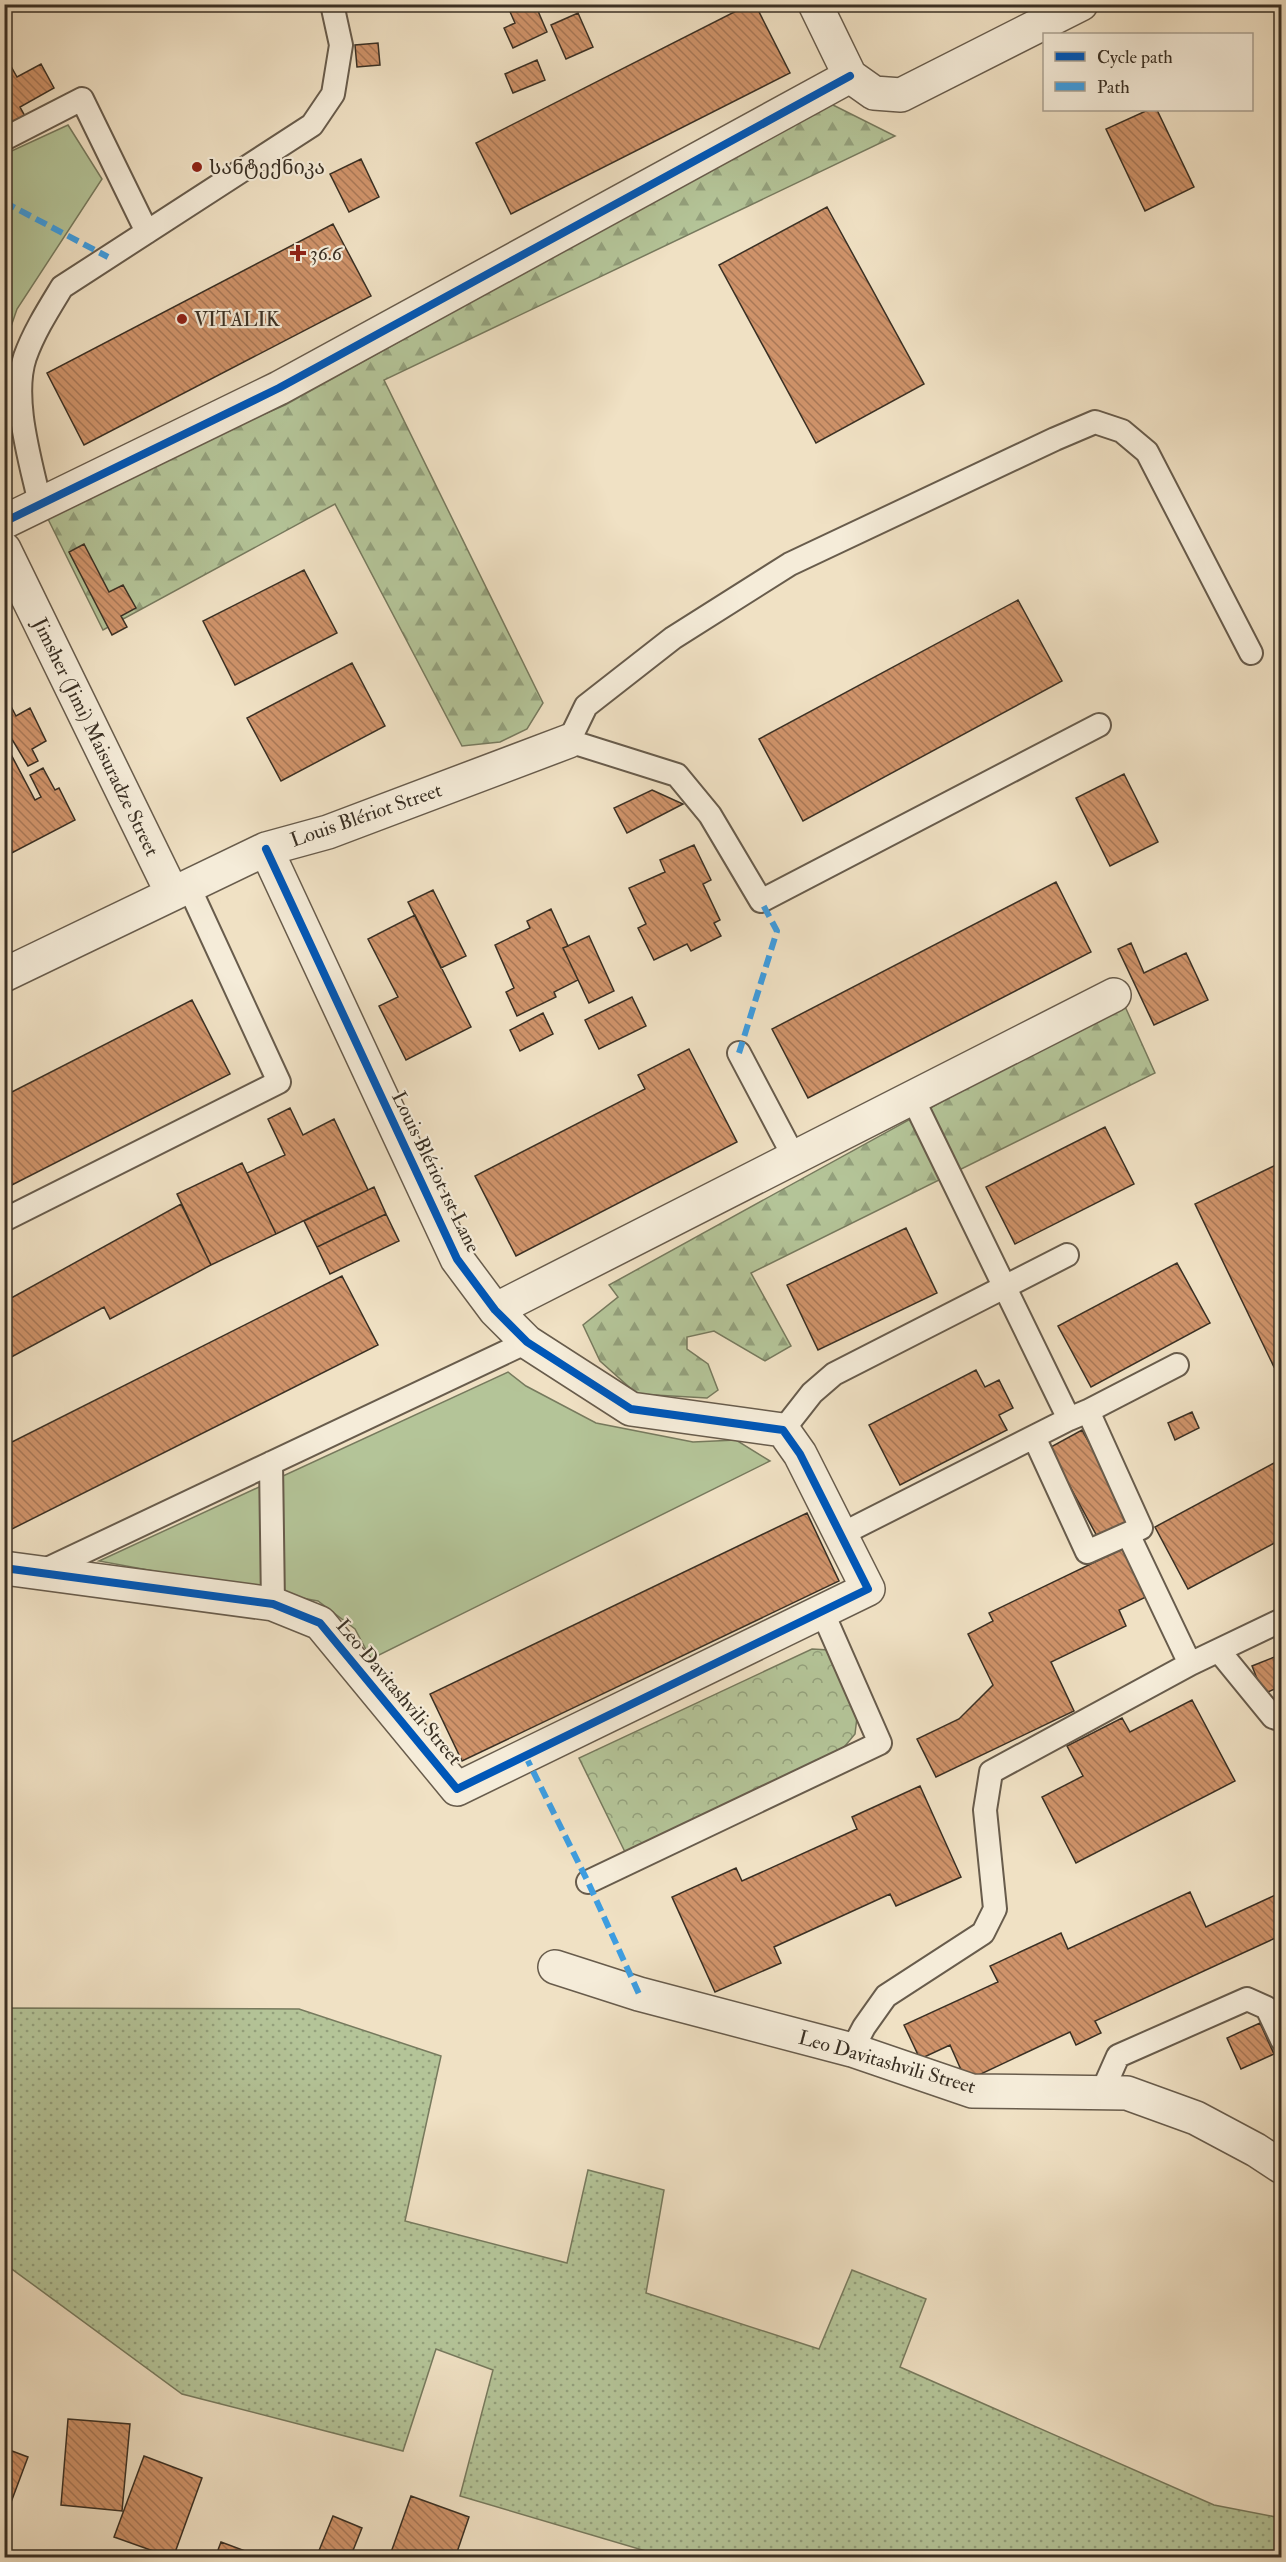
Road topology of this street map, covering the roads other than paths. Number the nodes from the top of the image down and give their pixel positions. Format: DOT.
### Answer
graph roads {
  1 [pos="332,4"];
  2 [pos="815,4"];
  3 [pos="1081,4"];
  4 [pos="850,76"];
  5 [pos="4,139"];
  6 [pos="147,232"];
  7 [pos="40,504"];
  8 [pos="4,522"];
  9 [pos="4,549"];
  10 [pos="1251,653"];
  11 [pos="1099,725"];
  12 [pos="569,741"];
  13 [pos="266,849"];
  14 [pos="180,889"];
  15 [pos="4,975"];
  16 [pos="1114,995"];
  17 [pos="740,1053"];
  18 [pos="912,1097"];
  19 [pos="794,1157"];
  20 [pos="4,1220"];
  21 [pos="1067,1255"];
  22 [pos="1004,1286"];
  23 [pos="495,1310"];
  24 [pos="526,1342"];
  25 [pos="1177,1365"];
  26 [pos="1078,1415"];
  27 [pos="783,1430"];
  28 [pos="1034,1437"];
  29 [pos="271,1463"];
  30 [pos="842,1534"];
  31 [pos="1128,1534"];
  32 [pos="4,1568"];
  33 [pos="40,1572"];
  34 [pos="273,1604"];
  35 [pos="822,1611"];
  36 [pos="1281,1620"];
  37 [pos="1219,1650"];
  38 [pos="1190,1664"];
  39 [pos="1281,1720"];
  40 [pos="588,1882"];
  41 [pos="555,1967"];
  42 [pos="1281,2040"];
  43 [pos="852,2050"];
  44 [pos="1102,2092"];
  45 [pos="1281,2167"];
  1 -- 6 [label="lane"];
  2 -- 4 [label="street"];
  3 -- 4 [label="street"];
  4 -- 7 [label="street"];
  5 -- 6 [label="lane"];
  6 -- 7 [label="lane"];
  7 -- 8 [label="street"];
  9 -- 14 [label="street, Jimsher (Jimi) Maisuradze Street"];
  10 -- 12 [label="lane"];
  11 -- 12 [label="lane"];
  12 -- 13 [label="street, Louis Blériot Street"];
  13 -- 14 [label="street, Louis Blériot Street"];
  13 -- 23 [label="street, Louis Blériot 1st Lane"];
  14 -- 15 [label="street, Louis Blériot Street"];
  14 -- 20 [label="lane"];
  16 -- 18 [label="street"];
  17 -- 19 [label="lane"];
  18 -- 19 [label="street"];
  18 -- 22 [label="lane"];
  19 -- 23 [label="street"];
  21 -- 22 [label="lane"];
  22 -- 26 [label="lane"];
  22 -- 27 [label="lane"];
  23 -- 24 [label="street, Louis Blériot 1st Lane"];
  24 -- 27 [label="street, Louis Blériot 1st Lane"];
  24 -- 29 [label="lane"];
  25 -- 26 [label="lane"];
  26 -- 28 [label="lane"];
  26 -- 31 [label="lane"];
  27 -- 30 [label="street"];
  28 -- 30 [label="lane"];
  28 -- 31 [label="lane"];
  29 -- 33 [label="lane"];
  29 -- 34 [label="lane"];
  30 -- 35 [label="street, Leo Davitashvili Street"];
  31 -- 38 [label="lane"];
  32 -- 33 [label="street, Leo Davitashvili Street"];
  33 -- 34 [label="street, Leo Davitashvili Street"];
  34 -- 35 [label="street, Leo Davitashvili Street"];
  35 -- 40 [label="lane"];
  36 -- 37 [label="lane"];
  37 -- 38 [label="lane"];
  37 -- 39 [label="lane"];
  38 -- 43 [label="lane"];
  41 -- 43 [label="street, Leo Davitashvili Street"];
  42 -- 44 [label="lane"];
  43 -- 44 [label="street, Leo Davitashvili Street"];
  44 -- 45 [label="street, Leo Davitashvili Street"];
}
